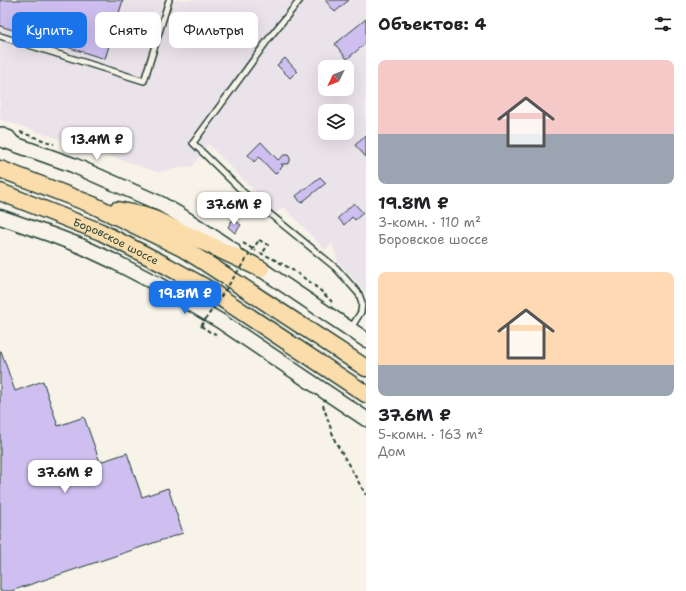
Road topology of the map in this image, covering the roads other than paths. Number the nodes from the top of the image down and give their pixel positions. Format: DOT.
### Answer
graph roads {
  1 [pos="169,0"];
  2 [pos="300,0"];
  3 [pos="0,36"];
  4 [pos="0,130"];
  5 [pos="0,140"];
  6 [pos="24,148"];
  7 [pos="0,169"];
  8 [pos="0,192"];
  9 [pos="93,205"];
  10 [pos="0,217"];
  11 [pos="261,261"];
  12 [pos="350,329"];
  13 [pos="366,340"];
  14 [pos="366,368"];
  15 [pos="366,394"];
  16 [pos="366,419"];
  1 -- 3 [label="lane"];
  2 -- 12 [label="lane"];
  4 -- 6 [label="lane"];
  5 -- 6 [label="main road"];
  6 -- 11 [label="main road"];
  7 -- 9 [label="main road, Боровское шоссе"];
  8 -- 15 [label="main road, Боровское шоссе"];
  9 -- 11 [label="main road"];
  9 -- 14 [label="main road, Боровское шоссе"];
  10 -- 16 [label="main road"];
  11 -- 12 [label="main road"];
  12 -- 13 [label="main road"];
}
